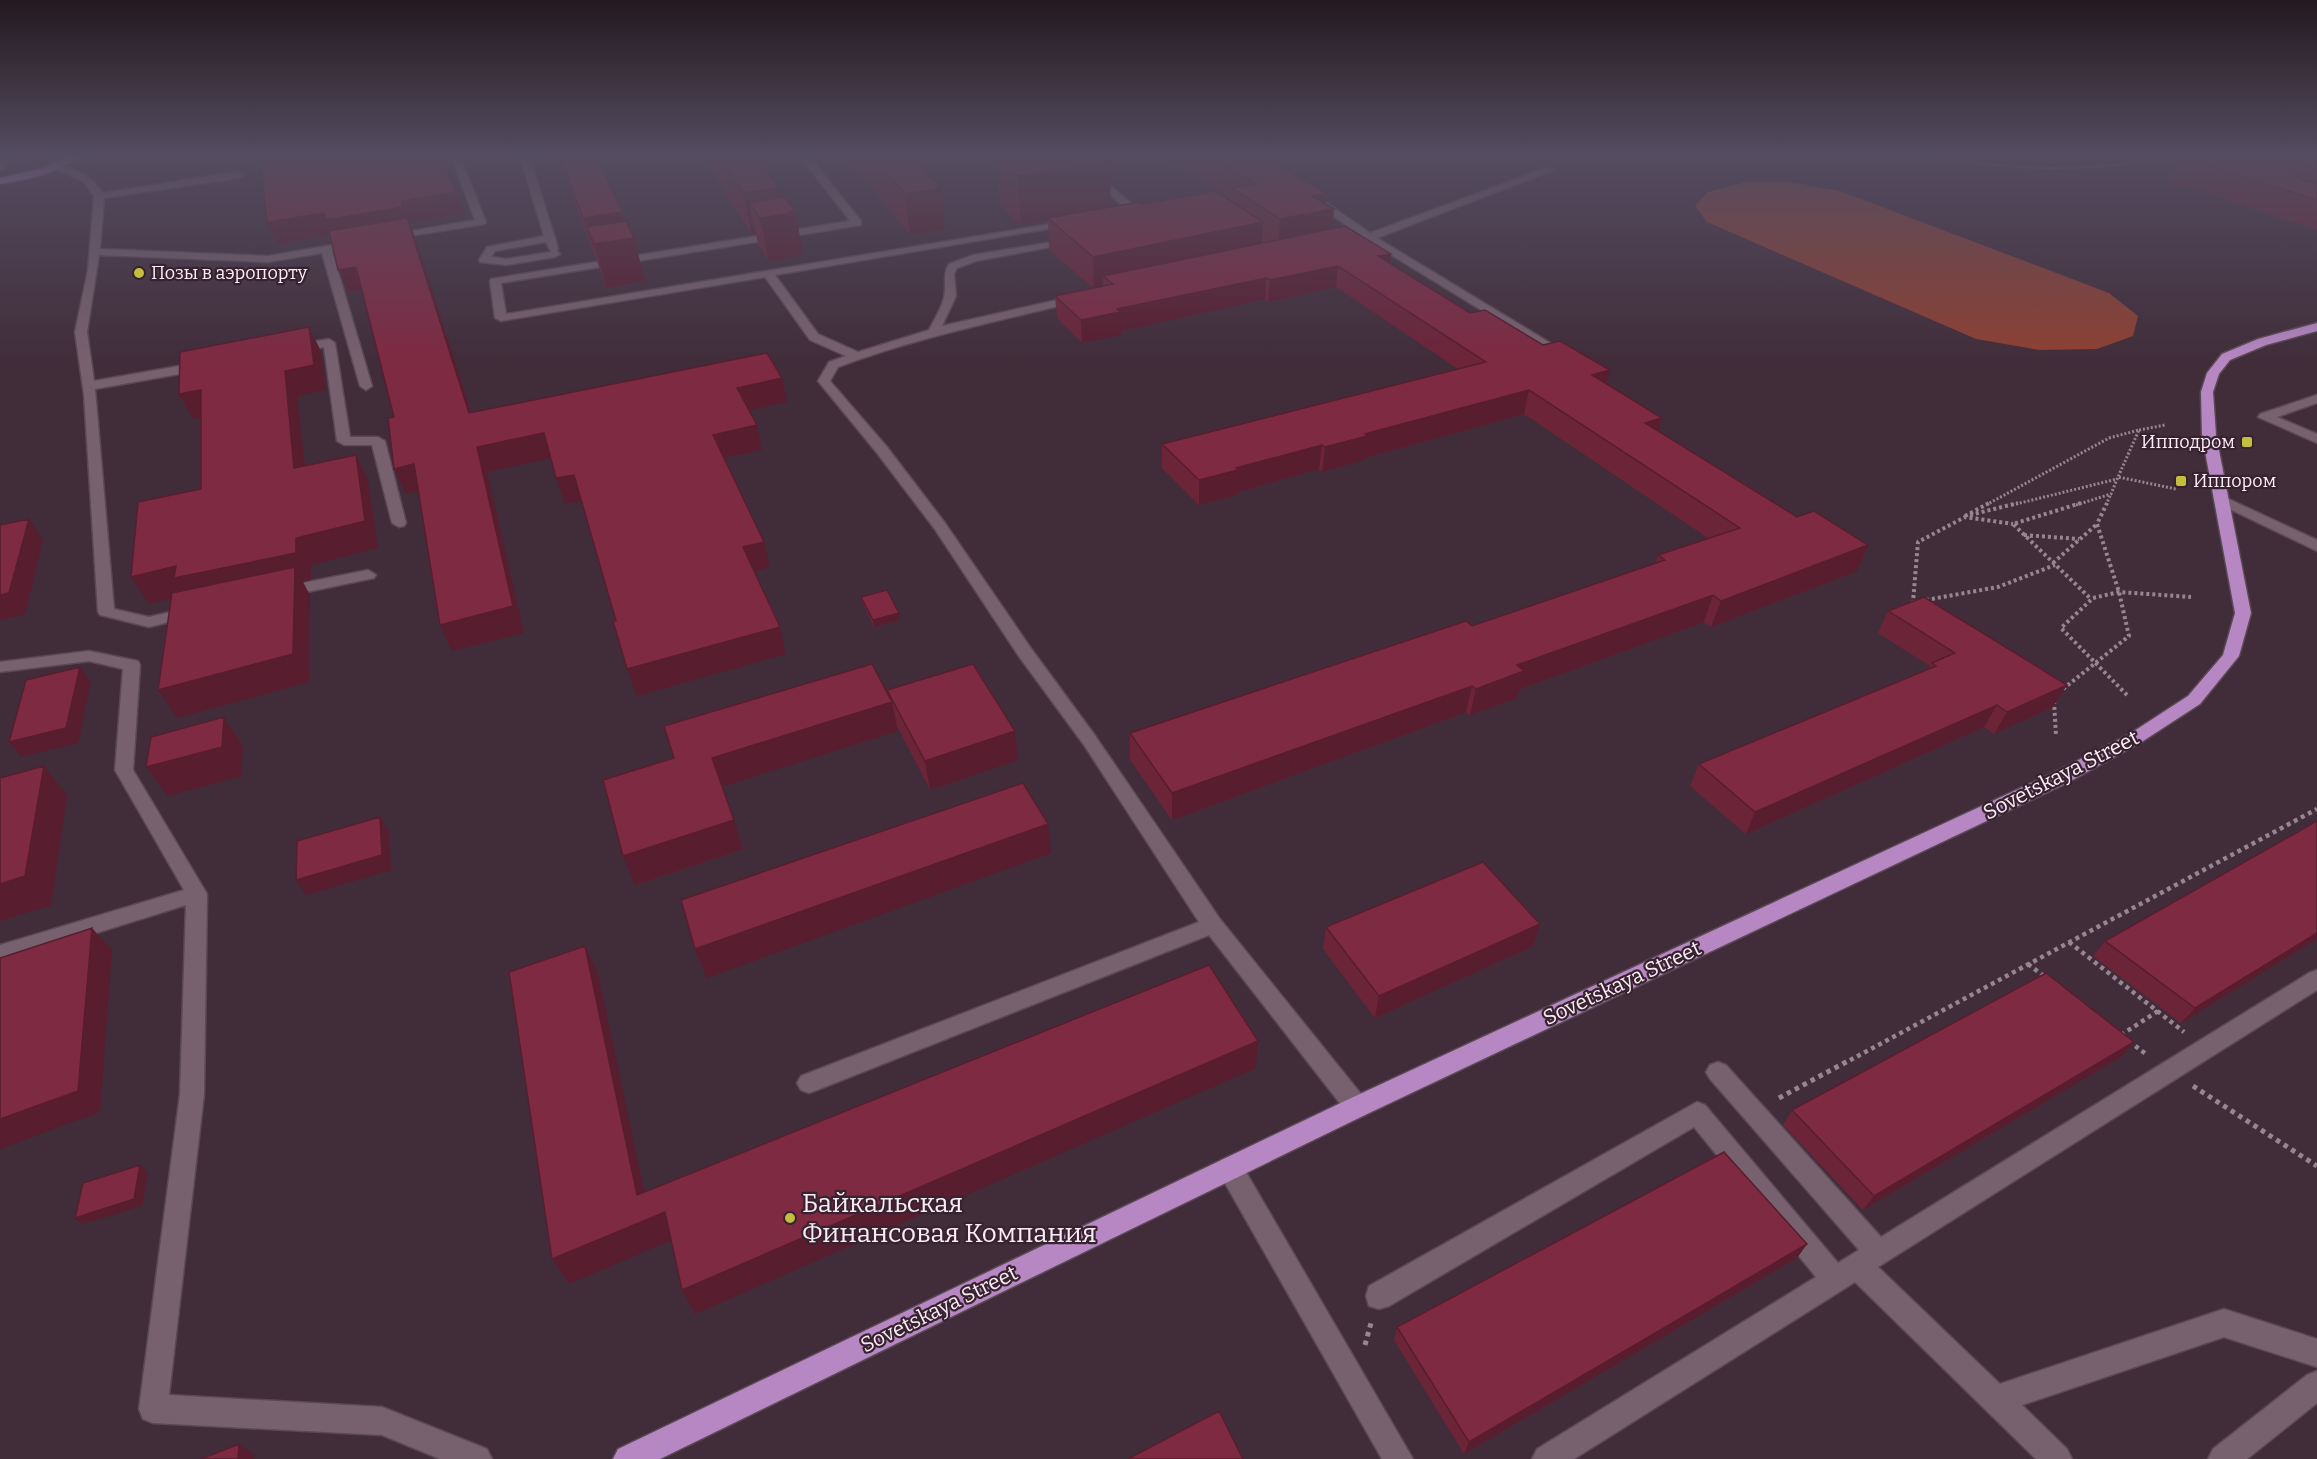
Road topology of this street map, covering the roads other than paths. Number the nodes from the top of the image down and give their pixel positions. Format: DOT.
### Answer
graph roads {
  1 [pos="97,224"];
  2 [pos="469,224"];
  3 [pos="546,224"];
  4 [pos="844,224"];
  5 [pos="1060,224"];
  6 [pos="1351,224"];
  7 [pos="1404,224"];
  8 [pos="1369,237"];
  9 [pos="550,238"];
  10 [pos="1079,238"];
  11 [pos="1330,246"];
  12 [pos="326,250"];
  13 [pos="95,252"];
  14 [pos="555,254"];
  15 [pos="561,271"];
  16 [pos="768,273"];
  17 [pos="1089,296"];
  18 [pos="2317,327"];
  19 [pos="934,331"];
  20 [pos="283,351"];
  21 [pos="857,356"];
  22 [pos="1572,362"];
  23 [pos="215,363"];
  24 [pos="89,386"];
  25 [pos="366,386"];
  26 [pos="2317,399"];
  27 [pos="2317,439"];
  28 [pos="2223,500"];
  29 [pos="399,523"];
  30 [pos="2317,546"];
  31 [pos="368,575"];
  32 [pos="271,594"];
  33 [pos="204,609"];
  34 [pos="0,667"];
  35 [pos="197,894"];
  36 [pos="1213,925"];
  37 [pos="0,954"];
  38 [pos="2317,979"];
  39 [pos="1718,1072"];
  40 [pos="809,1083"];
  41 [pos="1357,1107"];
  42 [pos="1230,1168"];
  43 [pos="1857,1266"];
  44 [pos="1378,1296"];
  45 [pos="2317,1353"];
  46 [pos="2317,1385"];
  47 [pos="1996,1400"];
  48 [pos="2225,1458"];
  49 [pos="477,1459"];
  50 [pos="628,1459"];
  51 [pos="1398,1459"];
  52 [pos="1547,1459"];
  53 [pos="2058,1459"];
  1 -- 13 [label="street"];
  2 -- 12 [label="street"];
  3 -- 9 [label="street"];
  4 -- 15 [label="street"];
  5 -- 16 [label="street"];
  6 -- 8 [label="street"];
  7 -- 8 [label="street"];
  8 -- 11 [label="street"];
  8 -- 22 [label="street"];
  9 -- 14 [label="street"];
  9 -- 14 [label="street"];
  10 -- 19 [label="street"];
  12 -- 13 [label="street"];
  12 -- 25 [label="street"];
  13 -- 24 [label="street"];
  14 -- 15 [label="street"];
  15 -- 16 [label="street"];
  16 -- 21 [label="street"];
  17 -- 19 [label="street"];
  18 -- 28 [label="main road, Sovetskaya Street"];
  19 -- 21 [label="street"];
  20 -- 29 [label="street"];
  21 -- 36 [label="street"];
  23 -- 24 [label="street"];
  24 -- 33 [label="street"];
  26 -- 27 [label="street"];
  28 -- 30 [label="street"];
  28 -- 41 [label="main road, Sovetskaya Street"];
  31 -- 32 [label="street"];
  34 -- 35 [label="street"];
  35 -- 37 [label="street"];
  35 -- 49 [label="street"];
  36 -- 40 [label="street"];
  36 -- 41 [label="street"];
  38 -- 43 [label="street"];
  39 -- 43 [label="street"];
  41 -- 42 [label="main road, Sovetskaya Street"];
  42 -- 50 [label="main road, Sovetskaya Street"];
  42 -- 51 [label="street"];
  43 -- 44 [label="street"];
  43 -- 47 [label="street"];
  43 -- 52 [label="street"];
  45 -- 47 [label="street"];
  46 -- 48 [label="street"];
  47 -- 53 [label="street"];
}
